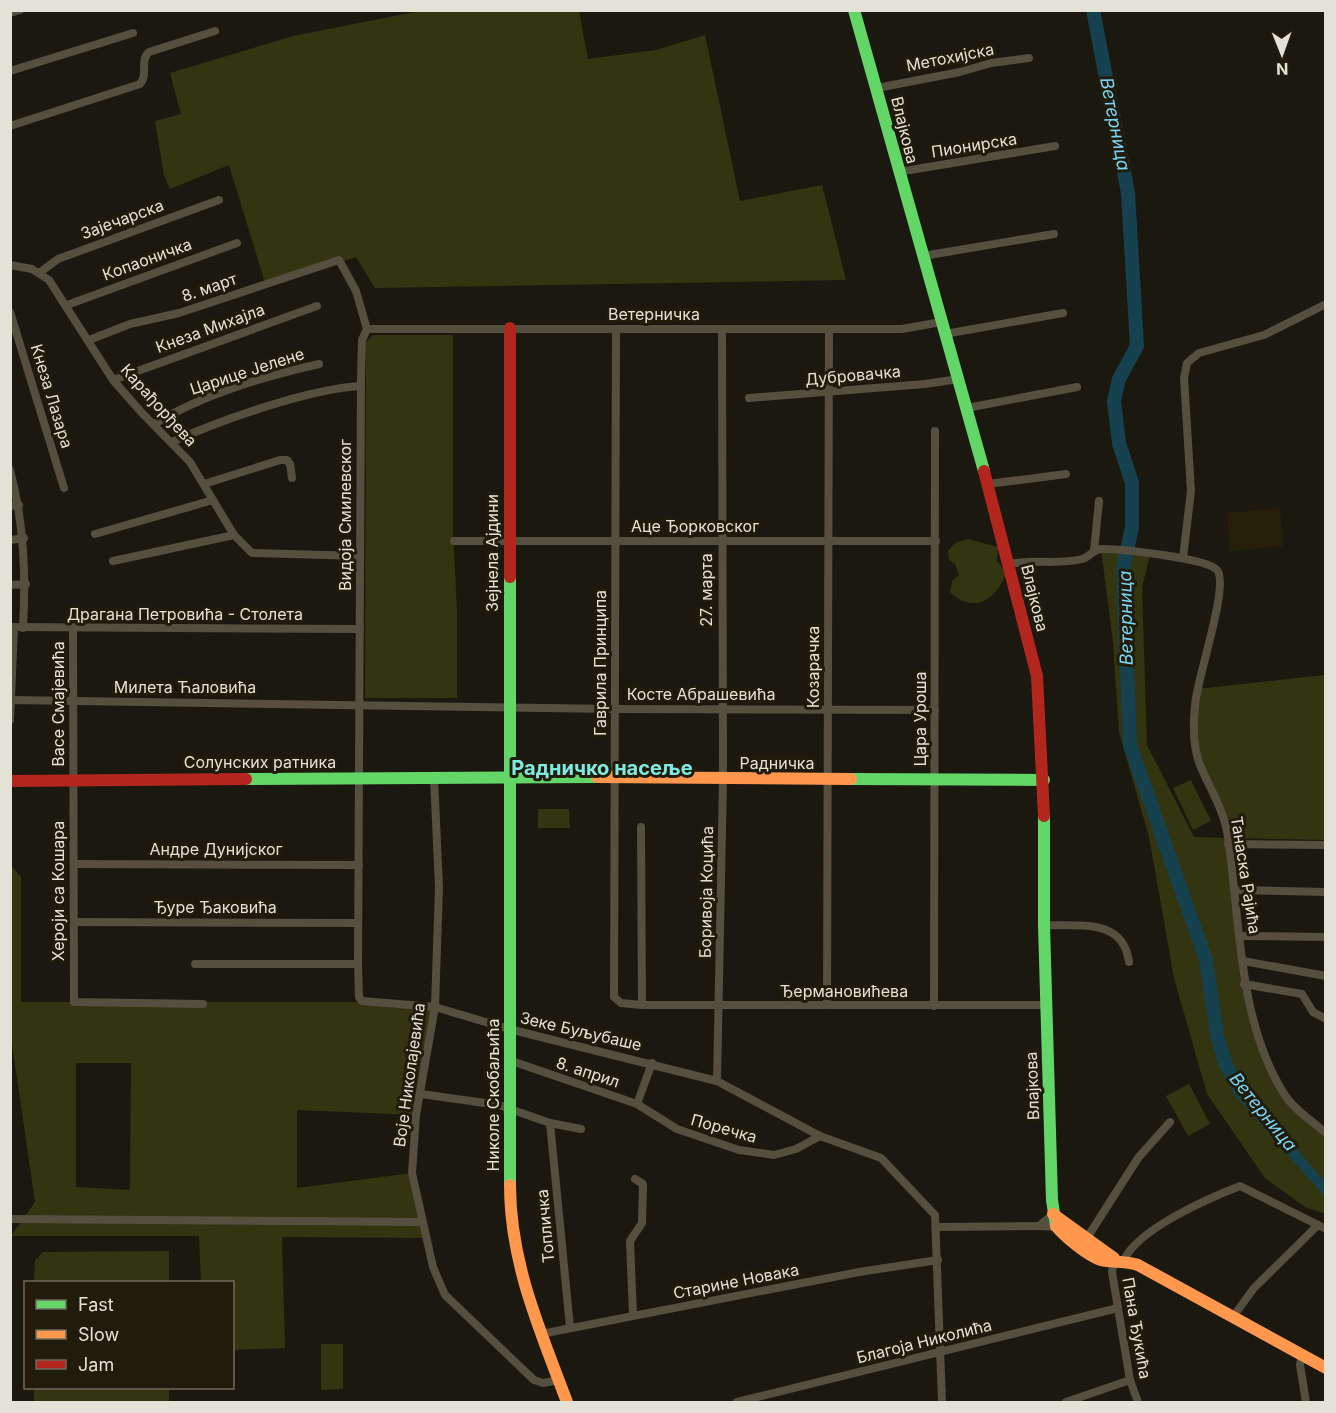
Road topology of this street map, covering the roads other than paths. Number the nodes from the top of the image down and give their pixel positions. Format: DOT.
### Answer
graph roads {
  1 [pos="20,10"];
  2 [pos="854,10"];
  3 [pos="10,13"];
  4 [pos="215,32"];
  5 [pos="133,33"];
  6 [pos="1029,58"];
  7 [pos="10,71"];
  8 [pos="877,88"];
  9 [pos="10,126"];
  10 [pos="1055,146"];
  11 [pos="898,172"];
  12 [pos="219,200"];
  13 [pos="1054,234"];
  14 [pos="237,243"];
  15 [pos="923,256"];
  16 [pos="10,265"];
  17 [pos="39,273"];
  18 [pos="1326,304"];
  19 [pos="68,305"];
  20 [pos="317,306"];
  21 [pos="10,312"];
  22 [pos="1063,313"];
  23 [pos="510,328"];
  24 [pos="943,328"];
  25 [pos="368,329"];
  26 [pos="616,329"];
  27 [pos="722,329"];
  28 [pos="829,329"];
  29 [pos="89,340"];
  30 [pos="319,364"];
  31 [pos="958,379"];
  32 [pos="113,380"];
  33 [pos="361,386"];
  34 [pos="1077,387"];
  35 [pos="829,391"];
  36 [pos="749,398"];
  37 [pos="967,408"];
  38 [pos="154,424"];
  39 [pos="935,431"];
  40 [pos="172,442"];
  41 [pos="10,470"];
  42 [pos="1066,474"];
  43 [pos="292,478"];
  44 [pos="988,483"];
  45 [pos="204,484"];
  46 [pos="64,488"];
  47 [pos="213,500"];
  48 [pos="1099,501"];
  49 [pos="15,506"];
  50 [pos="95,534"];
  51 [pos="234,535"];
  52 [pos="24,538"];
  53 [pos="10,540"];
  54 [pos="454,541"];
  55 [pos="508,541"];
  56 [pos="616,541"];
  57 [pos="828,541"];
  58 [pos="936,541"];
  59 [pos="721,542"];
  60 [pos="1098,550"];
  61 [pos="360,555"];
  62 [pos="1184,558"];
  63 [pos="113,561"];
  64 [pos="1010,564"];
  65 [pos="26,584"];
  66 [pos="10,585"];
  67 [pos="12,627"];
  68 [pos="24,628"];
  69 [pos="73,629"];
  70 [pos="360,629"];
  71 [pos="12,700"];
  72 [pos="72,702"];
  73 [pos="359,703"];
  74 [pos="509,707"];
  75 [pos="721,708"];
  76 [pos="615,709"];
  77 [pos="828,710"];
  78 [pos="935,710"];
  79 [pos="10,720"];
  80 [pos="359,778"];
  81 [pos="434,778"];
  82 [pos="509,778"];
  83 [pos="615,778"];
  84 [pos="73,779"];
  85 [pos="723,779"];
  86 [pos="828,780"];
  87 [pos="936,780"];
  88 [pos="1044,780"];
  89 [pos="10,781"];
  90 [pos="641,827"];
  91 [pos="1228,844"];
  92 [pos="1326,845"];
  93 [pos="74,864"];
  94 [pos="359,865"];
  95 [pos="1235,890"];
  96 [pos="1326,892"];
  97 [pos="73,922"];
  98 [pos="358,923"];
  99 [pos="1044,926"];
  100 [pos="1241,936"];
  101 [pos="1326,937"];
  102 [pos="1243,961"];
  103 [pos="1130,962"];
  104 [pos="195,964"];
  105 [pos="358,964"];
  106 [pos="1326,976"];
  107 [pos="1244,984"];
  108 [pos="614,997"];
  109 [pos="203,1004"];
  110 [pos="642,1005"];
  111 [pos="720,1005"];
  112 [pos="827,1005"];
  113 [pos="1046,1005"];
  114 [pos="934,1006"];
  115 [pos="435,1007"];
  116 [pos="1326,1019"];
  117 [pos="509,1029"];
  118 [pos="509,1060"];
  119 [pos="652,1063"];
  120 [pos="717,1081"];
  121 [pos="421,1094"];
  122 [pos="637,1104"];
  123 [pos="508,1107"];
  124 [pos="656,1116"];
  125 [pos="1170,1122"];
  126 [pos="550,1123"];
  127 [pos="581,1129"];
  128 [pos="1326,1133"];
  129 [pos="820,1136"];
  130 [pos="635,1179"];
  131 [pos="1053,1214"];
  132 [pos="10,1219"];
  133 [pos="422,1222"];
  134 [pos="1039,1226"];
  135 [pos="937,1227"];
  136 [pos="1056,1227"];
  137 [pos="1322,1227"];
  138 [pos="1088,1238"];
  139 [pos="1119,1259"];
  140 [pos="938,1260"];
  141 [pos="1118,1308"];
  142 [pos="633,1315"];
  143 [pos="1233,1317"];
  144 [pos="570,1327"];
  145 [pos="541,1334"];
  146 [pos="941,1353"];
  147 [pos="1302,1355"];
  148 [pos="1326,1368"];
  149 [pos="559,1380"];
  150 [pos="1130,1380"];
  151 [pos="567,1402"];
  152 [pos="737,1402"];
  153 [pos="942,1402"];
  154 [pos="1066,1402"];
  155 [pos="1138,1402"];
  156 [pos="1306,1402"];
  1 -- 3 [label="street"];
  2 -- 8 [label="street, Влајкова"];
  4 -- 9 [label="street"];
  5 -- 7 [label="street"];
  6 -- 8 [label="street, Метохијска"];
  8 -- 11 [label="street, Влајкова"];
  10 -- 11 [label="street, Пионирска"];
  11 -- 15 [label="street, Влајкова"];
  12 -- 17 [label="street, Зајечарска"];
  13 -- 15 [label="street"];
  14 -- 19 [label="street, Копаоничка"];
  15 -- 24 [label="street, Влајкова"];
  16 -- 17 [label="street, Карађорђева"];
  17 -- 19 [label="street, Карађорђева"];
  18 -- 62 [label="street"];
  19 -- 29 [label="street, Карађорђева"];
  20 -- 32 [label="street, Кнеза Михајла"];
  21 -- 46 [label="street, Кнеза Лазара"];
  22 -- 24 [label="street, Ветерничка"];
  23 -- 25 [label="street, Ветерничка"];
  23 -- 26 [label="street, Ветерничка"];
  23 -- 55 [label="street, Зејнела Ајдини"];
  24 -- 28 [label="street, Ветерничка"];
  24 -- 31 [label="street, Влајкова"];
  25 -- 29 [label="street, 8. март"];
  25 -- 33 [label="street, Видоја Смилевског"];
  26 -- 27 [label="street, Ветерничка"];
  26 -- 56 [label="street, Гаврила Принципа"];
  27 -- 28 [label="street, Ветерничка"];
  27 -- 59 [label="street, 27. марта"];
  28 -- 35 [label="street, Козарачка"];
  29 -- 32 [label="street, Карађорђева"];
  30 -- 38 [label="street, Царице Јелене"];
  31 -- 35 [label="street, Дубровачка"];
  31 -- 37 [label="street, Влајкова"];
  32 -- 38 [label="street, Карађорђева"];
  33 -- 40 [label="street"];
  33 -- 61 [label="street, Видоја Смилевског"];
  34 -- 37 [label="street"];
  35 -- 36 [label="street, Дубровачка"];
  35 -- 57 [label="street, Козарачка"];
  37 -- 44 [label="street, Влајкова"];
  38 -- 40 [label="street, Карађорђева"];
  39 -- 58 [label="street, Цара Уроша"];
  40 -- 45 [label="street, Карађорђева"];
  41 -- 49 [label="street"];
  42 -- 44 [label="street"];
  43 -- 45 [label="street"];
  44 -- 64 [label="street, Влајкова"];
  45 -- 47 [label="street, Карађорђева"];
  47 -- 50 [label="street"];
  47 -- 51 [label="street, Карађорђева"];
  48 -- 60 [label="street"];
  49 -- 52 [label="street"];
  51 -- 61 [label="street, Карађорђева"];
  51 -- 63 [label="street"];
  52 -- 53 [label="street"];
  52 -- 65 [label="street"];
  54 -- 55 [label="street, Аце Ђорковског"];
  55 -- 56 [label="street, Аце Ђорковског"];
  55 -- 74 [label="street, Зејнела Ајдини"];
  56 -- 59 [label="street, Аце Ђорковског"];
  56 -- 76 [label="street, Гаврила Принципа"];
  57 -- 58 [label="street, Аце Ђорковског"];
  57 -- 59 [label="street, Аце Ђорковског"];
  57 -- 77 [label="street, Козарачка"];
  58 -- 78 [label="street, Цара Уроша"];
  59 -- 75 [label="street, 27. марта"];
  60 -- 62 [label="street, Танаска Рајића"];
  60 -- 64 [label="street"];
  61 -- 70 [label="street, Видоја Смилевског"];
  62 -- 91 [label="street, Танаска Рајића"];
  64 -- 88 [label="street, Влајкова"];
  65 -- 66 [label="street"];
  65 -- 68 [label="street"];
  67 -- 68 [label="street, Драгана Петровића - Столета"];
  67 -- 71 [label="street"];
  68 -- 69 [label="street, Драгана Петровића - Столета"];
  69 -- 70 [label="street, Драгана Петровића - Столета"];
  69 -- 72 [label="street, Васе Смајевића"];
  70 -- 73 [label="street, Видоја Смилевског"];
  71 -- 72 [label="street, Милета Ћаловића"];
  71 -- 79 [label="street"];
  72 -- 73 [label="street, Милета Ћаловића"];
  72 -- 84 [label="street, Васе Смајевића"];
  73 -- 74 [label="street, Косте Абрашевића"];
  73 -- 80 [label="street, Видоја Смилевског"];
  74 -- 76 [label="street, Косте Абрашевића"];
  74 -- 82 [label="street, Зејнела Ајдини"];
  75 -- 76 [label="street, Косте Абрашевића"];
  75 -- 77 [label="street, Косте Абрашевића"];
  75 -- 85 [label="street, 27. марта"];
  76 -- 83 [label="street, Гаврила Принципа"];
  77 -- 78 [label="street, Косте Абрашевића"];
  77 -- 86 [label="street, Козарачка"];
  78 -- 87 [label="street, Цара Уроша"];
  80 -- 81 [label="street, Солунских ратника"];
  80 -- 84 [label="street, Солунских ратника"];
  80 -- 94 [label="street"];
  81 -- 82 [label="street, Солунских ратника"];
  81 -- 115 [label="street, Воје Николајевића"];
  82 -- 83 [label="street, Радничка"];
  82 -- 117 [label="street, Николе Скобаљића"];
  83 -- 85 [label="street, Радничка"];
  83 -- 108 [label="street, Гаврила Принципа"];
  84 -- 89 [label="street, Солунских ратника"];
  84 -- 93 [label="street, Хероји са Кошара"];
  85 -- 86 [label="street, Радничка"];
  85 -- 111 [label="street, Боривоја Коцића"];
  86 -- 87 [label="street, Радничка"];
  86 -- 112 [label="street, Козарачка"];
  87 -- 88 [label="street, Радничка"];
  87 -- 114 [label="street, Цара Уроша"];
  88 -- 99 [label="street, Влајкова"];
  90 -- 110 [label="street"];
  91 -- 92 [label="street"];
  91 -- 95 [label="street, Танаска Рајића"];
  93 -- 94 [label="street, Андре Дунијског"];
  93 -- 97 [label="street, Хероји са Кошара"];
  94 -- 98 [label="street"];
  95 -- 96 [label="street"];
  95 -- 100 [label="street, Танаска Рајића"];
  97 -- 98 [label="street, Ђуре Ђаковића"];
  97 -- 109 [label="street, Хероји са Кошара"];
  98 -- 105 [label="street"];
  99 -- 103 [label="street"];
  99 -- 113 [label="street, Влајкова"];
  100 -- 101 [label="street"];
  100 -- 102 [label="street, Танаска Рајића"];
  102 -- 106 [label="street"];
  102 -- 107 [label="street, Танаска Рајића"];
  104 -- 105 [label="street"];
  105 -- 115 [label="street, Зеке Буљубаше"];
  107 -- 116 [label="street"];
  107 -- 128 [label="street, Танаска Рајића"];
  108 -- 110 [label="street, Ђермановићева"];
  110 -- 111 [label="street, Ђермановићева"];
  111 -- 112 [label="street, Ђермановићева"];
  111 -- 120 [label="street"];
  112 -- 114 [label="street, Ђермановићева"];
  113 -- 114 [label="street, Ђермановићева"];
  113 -- 131 [label="street, Влајкова"];
  115 -- 117 [label="street, Зеке Буљубаше"];
  115 -- 121 [label="street, Воје Николајевића"];
  117 -- 118 [label="street, Николе Скобаљића"];
  117 -- 119 [label="street, Зеке Буљубаше"];
  118 -- 122 [label="street, 8. април"];
  118 -- 123 [label="street, Николе Скобаљића"];
  119 -- 120 [label="street, Зеке Буљубаше"];
  119 -- 122 [label="street, Зеке Буљубаше"];
  120 -- 129 [label="street, Зеке Буљубаше"];
  121 -- 123 [label="street"];
  121 -- 133 [label="street, Воје Николајевића"];
  122 -- 124 [label="street, 8. април"];
  123 -- 126 [label="street"];
  123 -- 145 [label="street, Николе Скобаљића"];
  124 -- 129 [label="street, Поречка"];
  125 -- 138 [label="street"];
  126 -- 127 [label="street"];
  126 -- 144 [label="street, Топличка"];
  129 -- 135 [label="street, Зеке Буљубаше"];
  130 -- 142 [label="street"];
  131 -- 134 [label="street"];
  131 -- 136 [label="street, Влајкова"];
  131 -- 138 [label="street"];
  132 -- 133 [label="street"];
  133 -- 149 [label="street, Воје Николајевића"];
  134 -- 135 [label="street"];
  134 -- 136 [label="street"];
  135 -- 140 [label="street"];
  136 -- 139 [label="street"];
  137 -- 139 [label="street"];
  137 -- 143 [label="street"];
  138 -- 139 [label="street"];
  139 -- 141 [label="street, Пана Ђукића"];
  139 -- 143 [label="street"];
  140 -- 142 [label="street, Старине Новака"];
  140 -- 146 [label="street"];
  141 -- 146 [label="street, Благоја Николића"];
  141 -- 150 [label="street, Пана Ђукића"];
  142 -- 144 [label="street, Старине Новака"];
  143 -- 147 [label="street"];
  144 -- 145 [label="street, Старине Новака"];
  145 -- 149 [label="street, Николе Скобаљића"];
  146 -- 152 [label="street, Благоја Николића"];
  146 -- 153 [label="street"];
  147 -- 148 [label="street"];
  147 -- 156 [label="street"];
  149 -- 151 [label="street, Николе Скобаљића"];
  150 -- 154 [label="street"];
  150 -- 155 [label="street, Пана Ђукића"];
}
